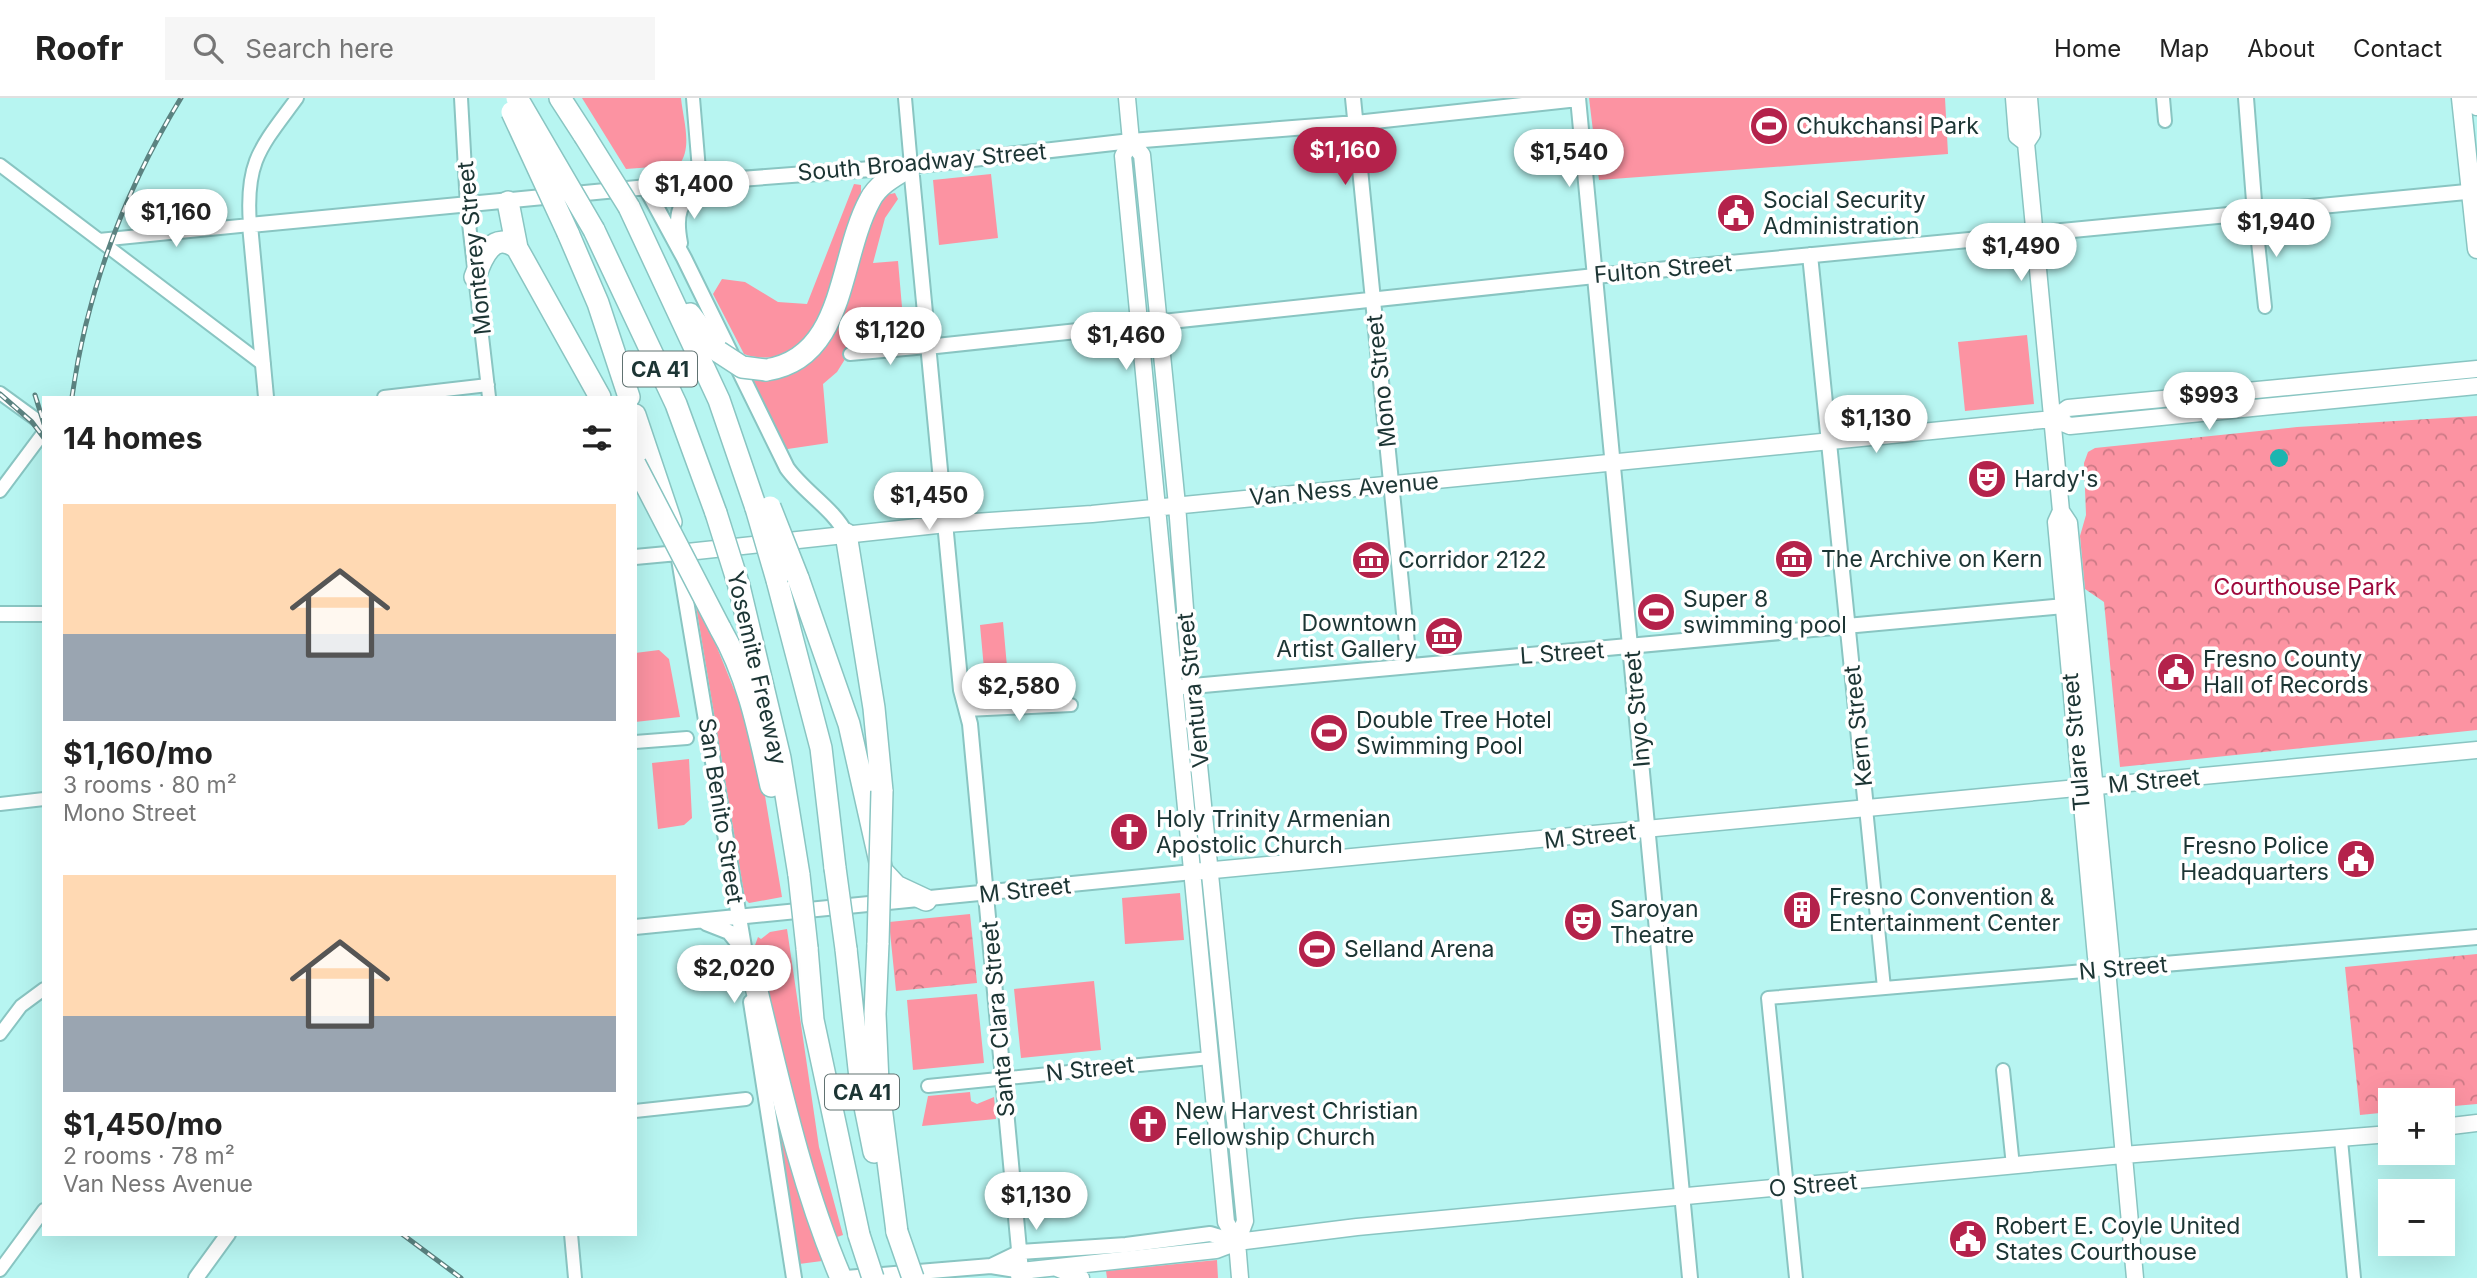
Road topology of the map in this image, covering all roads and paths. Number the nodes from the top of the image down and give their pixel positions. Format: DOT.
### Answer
graph roads {
  1 [pos="297,98"];
  2 [pos="461,98"];
  3 [pos="505,98"];
  4 [pos="517,98"];
  5 [pos="561,98"];
  6 [pos="692,98"];
  7 [pos="905,98"];
  8 [pos="1127,98"];
  9 [pos="1353,98"];
  10 [pos="2014,98"];
  11 [pos="2029,98"];
  12 [pos="2163,98"];
  13 [pos="2246,98"];
  14 [pos="2461,98"];
  15 [pos="2474,98"];
  16 [pos="1578,99"];
  17 [pos="2477,106"];
  18 [pos="2165,121"];
  19 [pos="1356,123"];
  20 [pos="1130,141"];
  21 [pos="2026,143"];
  22 [pos="0,165"];
  23 [pos="911,166"];
  24 [pos="700,182"];
  25 [pos="646,188"];
  26 [pos="2474,191"];
  27 [pos="508,202"];
  28 [pos="467,206"];
  29 [pos="2255,214"];
  30 [pos="250,225"];
  31 [pos="2034,233"];
  32 [pos="99,240"];
  33 [pos="517,248"];
  34 [pos="2477,249"];
  35 [pos="1811,255"];
  36 [pos="684,258"];
  37 [pos="658,272"];
  38 [pos="1595,275"];
  39 [pos="475,276"];
  40 [pos="1373,301"];
  41 [pos="2265,307"];
  42 [pos="1158,323"];
  43 [pos="1141,326"];
  44 [pos="927,347"];
  45 [pos="850,354"];
  46 [pos="264,365"];
  47 [pos="2477,369"];
  48 [pos="2477,386"];
  49 [pos="489,391"];
  50 [pos="0,393"];
  51 [pos="2196,395"];
  52 [pos="266,396"];
  53 [pos="402,396"];
  54 [pos="599,396"];
  55 [pos="629,396"];
  56 [pos="2053,419"];
  57 [pos="637,421"];
  58 [pos="2128,421"];
  59 [pos="42,424"];
  60 [pos="42,435"];
  61 [pos="1829,441"];
  62 [pos="1613,462"];
  63 [pos="637,468"];
  64 [pos="1391,485"];
  65 [pos="0,491"];
  66 [pos="1177,505"];
  67 [pos="1158,507"];
  68 [pos="763,508"];
  69 [pos="946,524"];
  70 [pos="846,534"];
  71 [pos="678,553"];
  72 [pos="637,557"];
  73 [pos="2070,606"];
  74 [pos="0,614"];
  75 [pos="42,614"];
  76 [pos="1848,627"];
  77 [pos="1631,648"];
  78 [pos="1409,664"];
  79 [pos="1191,687"];
  80 [pos="1174,688"];
  81 [pos="1071,705"];
  82 [pos="966,710"];
  83 [pos="687,738"];
  84 [pos="637,742"];
  85 [pos="2477,750"];
  86 [pos="2088,787"];
  87 [pos="42,799"];
  88 [pos="0,804"];
  89 [pos="1866,808"];
  90 [pos="1648,831"];
  91 [pos="1212,871"];
  92 [pos="1193,872"];
  93 [pos="799,875"];
  94 [pos="987,894"];
  95 [pos="926,900"];
  96 [pos="738,918"];
  97 [pos="702,921"];
  98 [pos="637,927"];
  99 [pos="2477,937"];
  100 [pos="747,959"];
  101 [pos="2107,969"];
  102 [pos="1884,988"];
  103 [pos="40,990"];
  104 [pos="0,1034"];
  105 [pos="1210,1058"];
  106 [pos="2003,1070"];
  107 [pos="1004,1077"];
  108 [pos="928,1086"];
  109 [pos="746,1100"];
  110 [pos="637,1111"];
  111 [pos="2477,1123"];
  112 [pos="2455,1126"];
  113 [pos="2378,1135"];
  114 [pos="2341,1140"];
  115 [pos="2123,1155"];
  116 [pos="2013,1166"];
  117 [pos="1787,1188"];
  118 [pos="1681,1197"];
  119 [pos="42,1213"];
  120 [pos="1015,1217"];
  121 [pos="897,1232"];
  122 [pos="227,1236"];
  123 [pos="570,1236"];
  124 [pos="1237,1242"];
  125 [pos="991,1266"];
  126 [pos="1021,1267"];
  127 [pos="1054,1267"];
  128 [pos="0,1270"];
  129 [pos="1094,1270"];
  130 [pos="196,1278"];
  131 [pos="575,1278"];
  132 [pos="794,1278"];
  133 [pos="844,1278"];
  134 [pos="873,1278"];
  135 [pos="913,1278"];
  136 [pos="1081,1278"];
  137 [pos="1240,1278"];
  138 [pos="1690,1278"];
  139 [pos="1796,1278"];
  140 [pos="2135,1278"];
  141 [pos="2354,1278"];
  1 -- 30 [label="street"];
  2 -- 28 [label="street, Monterey Street"];
  3 -- 55 [label="highway, bridge"];
  4 -- 93 [label="highway, Yosemite Freeway / CA 41, bridge"];
  5 -- 37 [label="highway, CA 41, bridge"];
  6 -- 24 [label="street"];
  7 -- 23 [label="street, Santa Clara Street"];
  8 -- 20 [label="main road, Ventura Street"];
  9 -- 19 [label="street, Mono Street"];
  10 -- 21 [label="main road, Tulare Street"];
  11 -- 21 [label="main road, Tulare Street"];
  12 -- 18 [label="street"];
  13 -- 29 [label="street"];
  14 -- 26 [label="main road"];
  15 -- 17 [label="main road"];
  16 -- 19 [label="street, South Broadway Street"];
  16 -- 38 [label="street, Inyo Street"];
  19 -- 20 [label="street, South Broadway Street"];
  19 -- 40 [label="street, Mono Street"];
  20 -- 23 [label="street, South Broadway Street"];
  20 -- 42 [label="main road, Ventura Street"];
  20 -- 43 [label="main road, Ventura Street"];
  21 -- 31 [label="main road, Tulare Street"];
  22 -- 32 [label="street"];
  23 -- 24 [label="street, South Broadway Street"];
  23 -- 37 [label="highway, bridge"];
  23 -- 44 [label="street, Santa Clara Street"];
  24 -- 25 [label="street, South Broadway Street"];
  24 -- 36 [label="street"];
  25 -- 27 [label="street, South Broadway Street"];
  25 -- 36 [label="street"];
  26 -- 29 [label="street, Fulton Street"];
  26 -- 34 [label="main road"];
  27 -- 28 [label="street, South Broadway Street"];
  27 -- 33 [label="highway"];
  28 -- 30 [label="street, South Broadway Street"];
  28 -- 39 [label="street, Monterey Street"];
  29 -- 31 [label="street, Fulton Street"];
  29 -- 41 [label="street"];
  30 -- 32 [label="street, South Broadway Street"];
  30 -- 46 [label="street"];
  31 -- 35 [label="street, Fulton Street"];
  31 -- 56 [label="main road, Tulare Street"];
  32 -- 46 [label="street"];
  33 -- 39 [label="highway"];
  33 -- 54 [label="highway"];
  35 -- 38 [label="street, Fulton Street"];
  35 -- 61 [label="street, Kern Street"];
  36 -- 70 [label="street"];
  37 -- 68 [label="highway, CA 41"];
  38 -- 40 [label="street, Fulton Street"];
  38 -- 62 [label="street, Inyo Street"];
  39 -- 49 [label="street, Monterey Street"];
  40 -- 42 [label="street, Fulton Street"];
  40 -- 64 [label="street, Mono Street"];
  42 -- 43 [label="street, Fulton Street"];
  42 -- 66 [label="main road, Ventura Street"];
  43 -- 44 [label="street, Fulton Street"];
  43 -- 67 [label="main road, Ventura Street"];
  44 -- 45 [label="street, Fulton Street"];
  44 -- 69 [label="street, Santa Clara Street"];
  46 -- 52 [label="street"];
  47 -- 51 [label="main road, Van Ness Avenue"];
  48 -- 58 [label="main road, Van Ness Avenue"];
  49 -- 53 [label="street"];
  50 -- 59 [label="street"];
  51 -- 56 [label="main road, Van Ness Avenue"];
  51 -- 58 [label="main road"];
  56 -- 58 [label="main road, Van Ness Avenue"];
  56 -- 61 [label="main road, Van Ness Avenue"];
  56 -- 73 [label="main road, Tulare Street"];
  57 -- 71 [label="highway"];
  60 -- 65 [label="street"];
  61 -- 62 [label="main road, Van Ness Avenue"];
  61 -- 76 [label="street, Kern Street"];
  62 -- 64 [label="main road, Van Ness Avenue"];
  62 -- 77 [label="street, Inyo Street"];
  63 -- 93 [label="highway, bridge"];
  64 -- 66 [label="main road, Van Ness Avenue"];
  64 -- 78 [label="street, Mono Street"];
  66 -- 67 [label="main road, Van Ness Avenue"];
  66 -- 79 [label="main road, Ventura Street"];
  67 -- 69 [label="main road, Van Ness Avenue"];
  67 -- 80 [label="main road, Ventura Street"];
  68 -- 95 [label="highway, bridge"];
  68 -- 121 [label="highway, Yosemite Freeway / CA 41, bridge"];
  69 -- 70 [label="main road, Van Ness Avenue"];
  69 -- 82 [label="street, Santa Clara Street"];
  70 -- 71 [label="main road, Van Ness Avenue"];
  70 -- 121 [label="highway, bridge"];
  71 -- 72 [label="street, Van Ness Avenue"];
  71 -- 96 [label="street, San Benito Street"];
  73 -- 76 [label="street, L Street"];
  73 -- 86 [label="main road, Tulare Street"];
  74 -- 75 [label="street"];
  76 -- 77 [label="street, L Street"];
  76 -- 89 [label="street, Kern Street"];
  77 -- 78 [label="street, L Street"];
  77 -- 90 [label="street, Inyo Street"];
  78 -- 79 [label="street, L Street"];
  79 -- 80 [label="street, L Street"];
  79 -- 91 [label="main road, Ventura Street"];
  80 -- 92 [label="main road, Ventura Street"];
  81 -- 82 [label="street"];
  82 -- 94 [label="street, Santa Clara Street"];
  83 -- 84 [label="street"];
  85 -- 86 [label="main road, M Street"];
  86 -- 89 [label="main road, M Street"];
  86 -- 101 [label="main road, Tulare Street"];
  87 -- 88 [label="street"];
  89 -- 90 [label="main road, M Street"];
  89 -- 102 [label="street, Kern Street"];
  90 -- 91 [label="main road, M Street"];
  90 -- 118 [label="street, Inyo Street"];
  91 -- 92 [label="main road, M Street"];
  91 -- 124 [label="main road, Ventura Street"];
  92 -- 94 [label="street, M Street"];
  92 -- 105 [label="main road, Ventura Street"];
  93 -- 134 [label="highway, Yosemite Freeway / CA 41, bridge"];
  94 -- 95 [label="street, M Street"];
  94 -- 107 [label="street, Santa Clara Street"];
  95 -- 96 [label="street, M Street"];
  96 -- 97 [label="street, M Street"];
  96 -- 100 [label="street, San Benito Street"];
  97 -- 98 [label="street, M Street"];
  97 -- 100 [label="street"];
  99 -- 101 [label="street, N Street"];
  100 -- 132 [label="street, San Benito Street"];
  100 -- 133 [label="highway"];
  101 -- 102 [label="street, N Street"];
  101 -- 115 [label="main road, Tulare Street"];
  102 -- 117 [label="street, N Street"];
  103 -- 104 [label="street"];
  105 -- 107 [label="street, N Street"];
  105 -- 124 [label="main road, Ventura Street"];
  106 -- 116 [label="street"];
  107 -- 108 [label="street, N Street"];
  107 -- 120 [label="street, Santa Clara Street"];
  109 -- 110 [label="street"];
  111 -- 112 [label="main road"];
  113 -- 114 [label="main road, O Street"];
  114 -- 115 [label="main road, O Street"];
  114 -- 141 [label="street"];
  115 -- 116 [label="main road, O Street"];
  115 -- 140 [label="main road, Tulare Street"];
  116 -- 117 [label="main road, O Street"];
  117 -- 118 [label="main road, O Street"];
  117 -- 139 [label="street"];
  118 -- 124 [label="main road, O Street"];
  118 -- 138 [label="street, Inyo Street"];
  119 -- 128 [label="street"];
  120 -- 125 [label="street"];
  120 -- 126 [label="street, Santa Clara Street"];
  121 -- 135 [label="highway, Yosemite Freeway / CA 41, bridge"];
  122 -- 130 [label="street"];
  123 -- 131 [label="street"];
  124 -- 126 [label="street, O Street"];
  124 -- 129 [label="main road, O Street"];
  124 -- 137 [label="main road, Ventura Street"];
  125 -- 126 [label="street, O Street"];
  125 -- 133 [label="street, O Street"];
  126 -- 127 [label="main road, O Street"];
  127 -- 129 [label="main road, O Street"];
  127 -- 136 [label="main road"];
}
